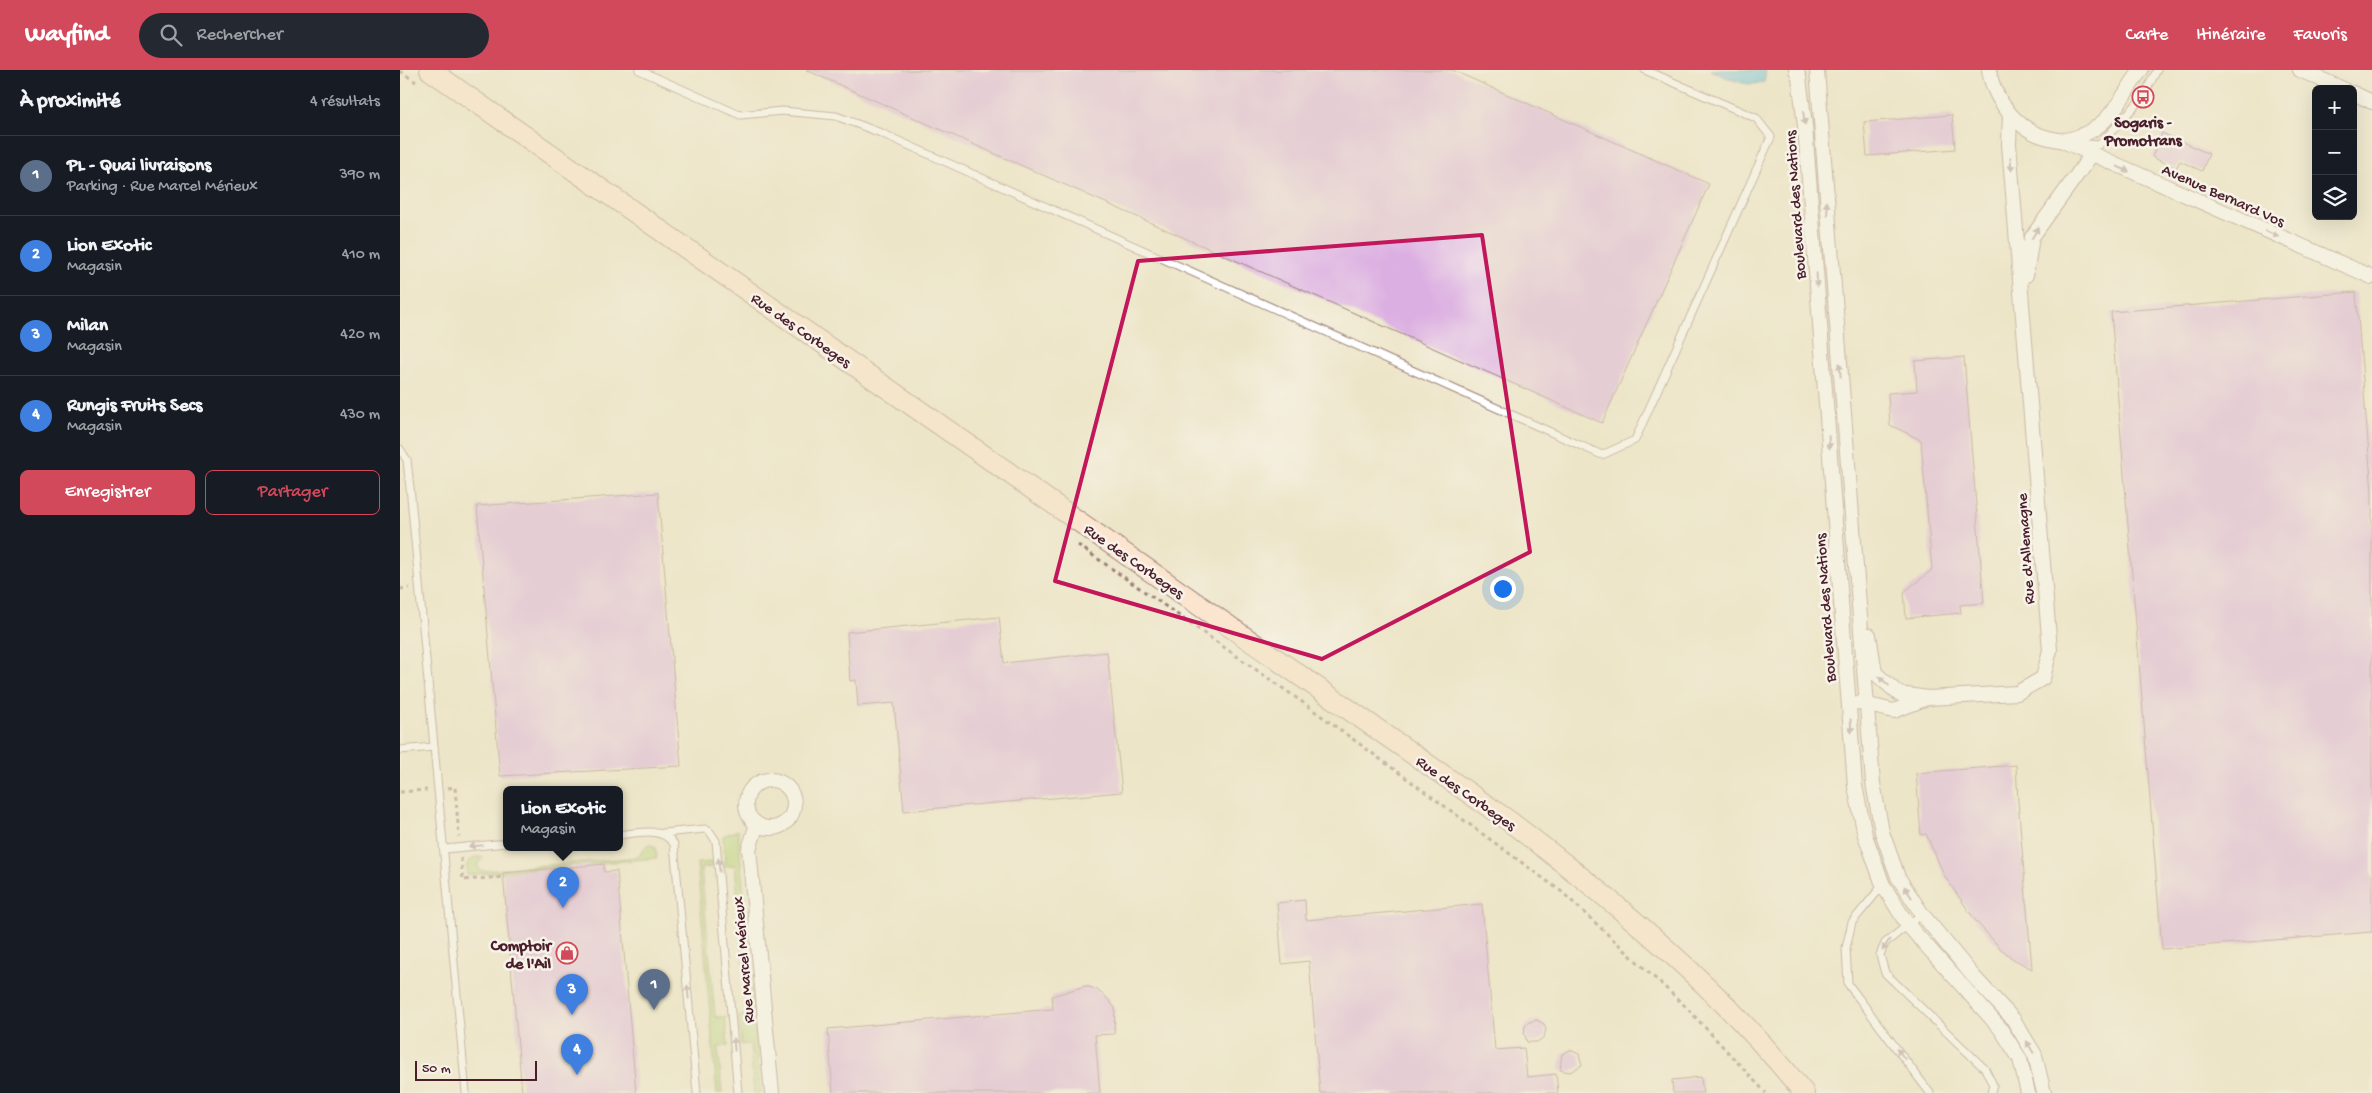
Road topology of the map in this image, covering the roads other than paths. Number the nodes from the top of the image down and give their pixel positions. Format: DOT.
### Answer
graph roads {
  1 [pos="639,70"];
  2 [pos="1645,70"];
  3 [pos="1796,70"];
  4 [pos="1817,70"];
  5 [pos="1989,70"];
  6 [pos="2141,70"];
  7 [pos="2157,70"];
  8 [pos="2300,70"];
  9 [pos="427,79"];
  10 [pos="2334,85"];
  11 [pos="2357,95"];
  12 [pos="2372,102"];
  13 [pos="2010,115"];
  14 [pos="2063,141"];
  15 [pos="2092,154"];
  16 [pos="2372,278"];
  17 [pos="2022,298"];
  18 [pos="400,449"];
  19 [pos="1852,524"];
  20 [pos="1838,558"];
  21 [pos="1928,698"];
  22 [pos="1867,706"];
  23 [pos="434,747"];
  24 [pos="400,750"];
  25 [pos="757,824"];
  26 [pos="663,833"];
  27 [pos="623,835"];
  28 [pos="503,844"];
  29 [pos="445,848"];
  30 [pos="1883,885"];
  31 [pos="1922,914"];
  32 [pos="1907,924"];
  33 [pos="466,1093"];
  34 [pos="697,1093"];
  35 [pos="738,1093"];
  36 [pos="772,1093"];
  37 [pos="1804,1093"];
  38 [pos="1930,1093"];
  39 [pos="1991,1093"];
  40 [pos="2028,1093"];
  41 [pos="2044,1093"];
  1 -- 2 [label="lane"];
  3 -- 20 [label="street, Boulevard des Nations, one-way"];
  19 -- 4 [label="street, Boulevard des Nations, one-way"];
  5 -- 13 [label="street"];
  6 -- 14 [label="street"];
  7 -- 14 [label="lane"];
  8 -- 10 [label="street"];
  9 -- 37 [label="street, Rue des Corbeges"];
  11 -- 12 [label="street"];
  13 -- 14 [label="street, Avenue Bernard Vos"];
  13 -- 17 [label="street, Rue d'Allemagne, one-way"];
  14 -- 15 [label="street, Avenue Bernard Vos"];
  15 -- 16 [label="street, Avenue Bernard Vos, one-way"];
  17 -- 15 [label="street, Rue d'Allemagne, one-way"];
  17 -- 21 [label="street, Rue d'Allemagne"];
  18 -- 23 [label="lane"];
  21 -- 19 [label="street, Rue d'Allemagne, one-way"];
  19 -- 22 [label="street, Boulevard des Nations"];
  20 -- 22 [label="street"];
  20 -- 30 [label="street, Boulevard des Nations, one-way"];
  21 -- 22 [label="street, Rue d'Allemagne"];
  31 -- 22 [label="street, Boulevard des Nations, one-way"];
  23 -- 24 [label="lane"];
  23 -- 29 [label="lane"];
  25 -- 36 [label="street, Rue Marcel Mérieux"];
  26 -- 27 [label="lane"];
  34 -- 26 [label="lane, one-way"];
  35 -- 26 [label="lane, one-way"];
  28 -- 29 [label="lane, one-way"];
  29 -- 33 [label="lane"];
  30 -- 32 [label="street, Boulevard des Nations"];
  38 -- 30 [label="lane, one-way"];
  31 -- 32 [label="lane"];
  41 -- 31 [label="street, Boulevard des Nations, one-way"];
  32 -- 39 [label="lane, one-way"];
  32 -- 40 [label="street, Boulevard des Nations"];
}
